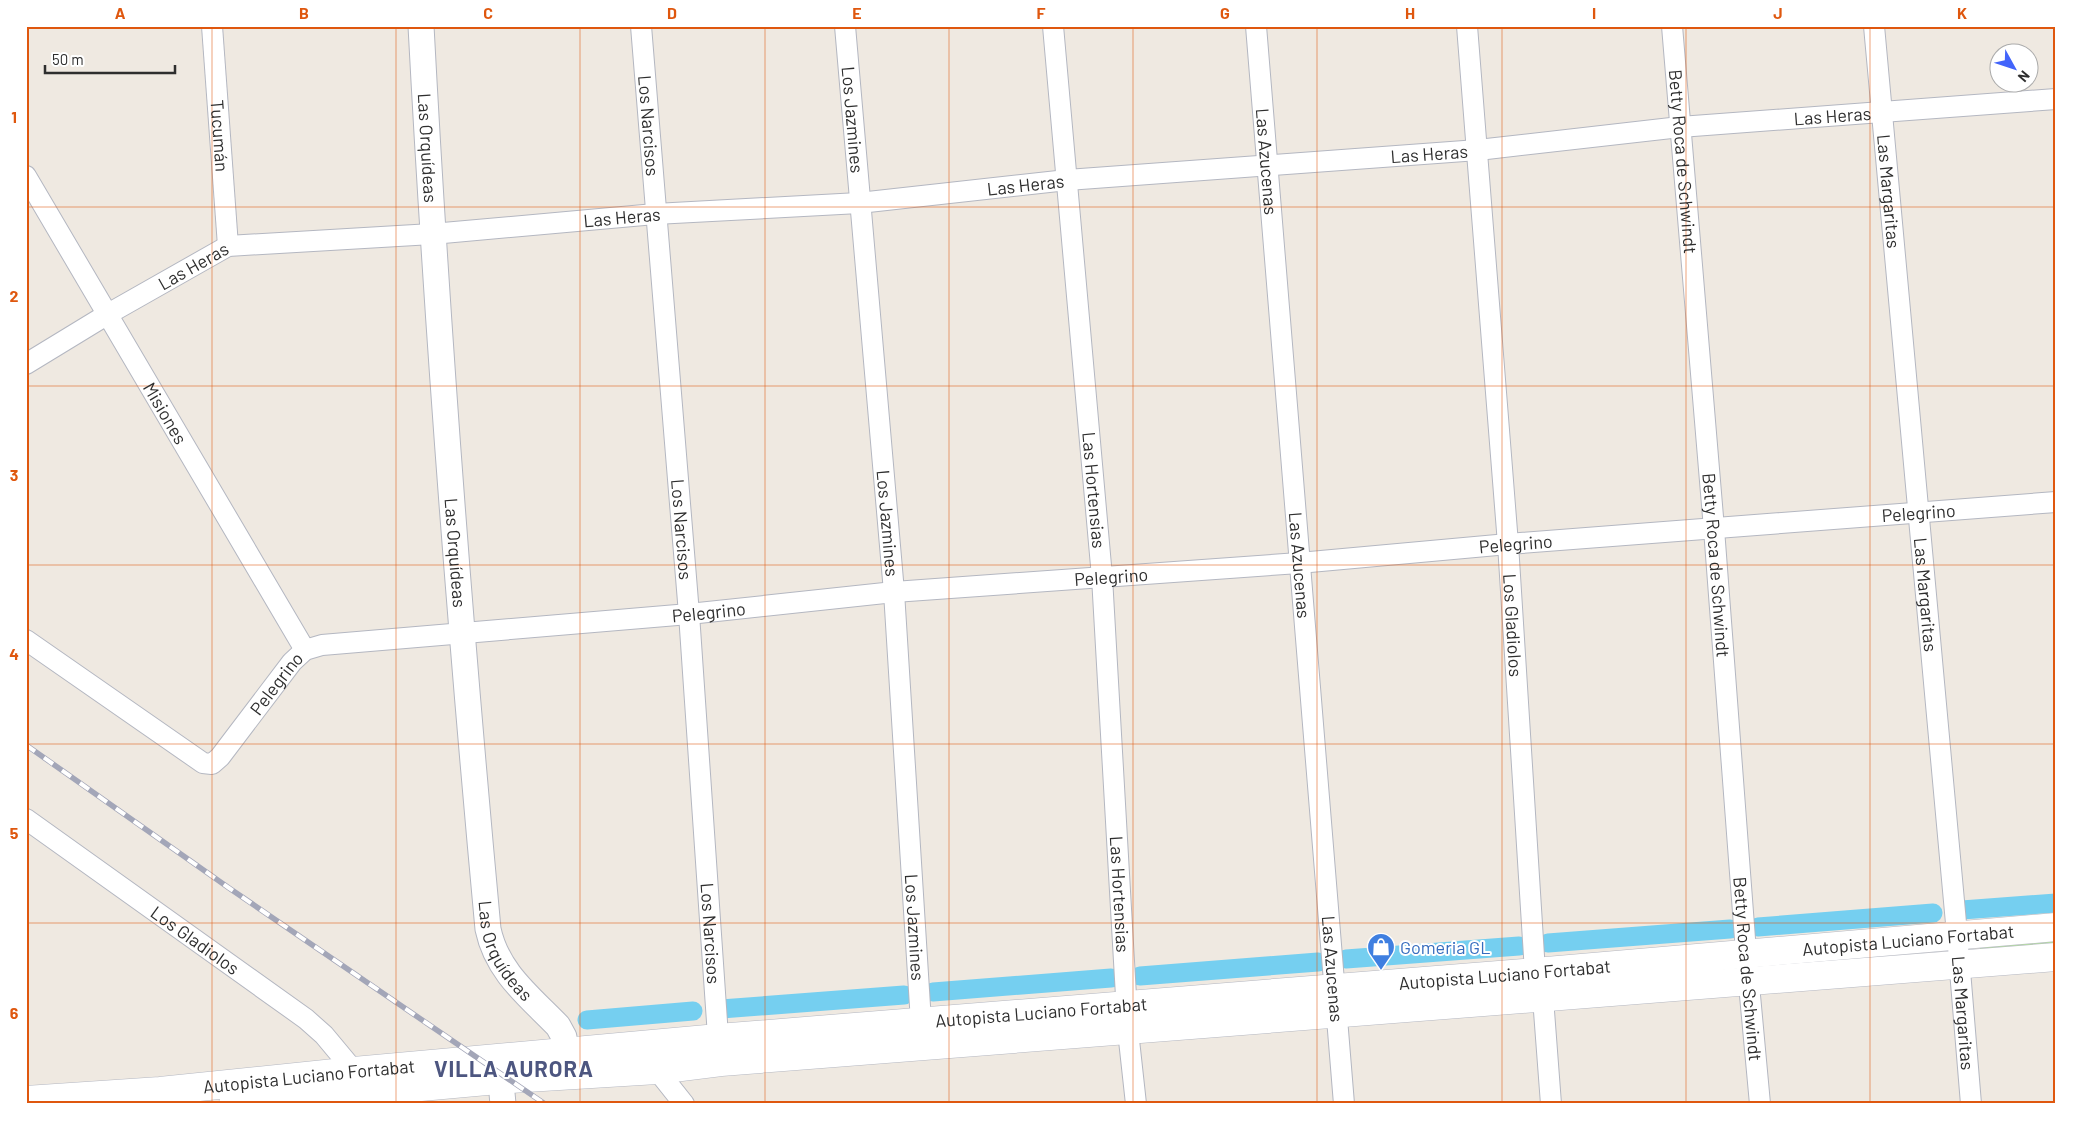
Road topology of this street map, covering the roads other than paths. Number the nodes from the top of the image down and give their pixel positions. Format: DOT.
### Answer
graph roads {
  1 [pos="212,26"];
  2 [pos="421,26"];
  3 [pos="641,26"];
  4 [pos="844,26"];
  5 [pos="1053,26"];
  6 [pos="1256,26"];
  7 [pos="1468,26"];
  8 [pos="1672,26"];
  9 [pos="1874,26"];
  10 [pos="2056,99"];
  11 [pos="1880,111"];
  12 [pos="1680,127"];
  13 [pos="1478,150"];
  14 [pos="1267,166"];
  15 [pos="26,176"];
  16 [pos="1067,180"];
  17 [pos="859,203"];
  18 [pos="655,214"];
  19 [pos="432,234"];
  20 [pos="228,246"];
  21 [pos="108,314"];
  22 [pos="26,364"];
  23 [pos="2056,502"];
  24 [pos="1918,511"];
  25 [pos="1714,528"];
  26 [pos="1508,544"];
  27 [pos="1298,563"];
  28 [pos="1102,577"];
  29 [pos="894,592"];
  30 [pos="689,614"];
  31 [pos="461,634"];
  32 [pos="26,640"];
  33 [pos="305,650"];
  34 [pos="26,819"];
  35 [pos="2056,927"];
  36 [pos="1958,934"];
  37 [pos="1746,952"];
  38 [pos="2056,957"];
  39 [pos="1960,965"];
  40 [pos="1535,972"];
  41 [pos="1748,981"];
  42 [pos="1334,987"];
  43 [pos="1543,998"];
  44 [pos="1337,1015"];
  45 [pos="1128,1018"];
  46 [pos="921,1022"];
  47 [pos="719,1050"];
  48 [pos="565,1052"];
  49 [pos="657,1070"];
  50 [pos="354,1071"];
  51 [pos="501,1080"];
  52 [pos="161,1098"];
  53 [pos="26,1100"];
  54 [pos="232,1104"];
  55 [pos="684,1104"];
  56 [pos="1136,1104"];
  57 [pos="1344,1104"];
  58 [pos="1551,1104"];
  59 [pos="1760,1104"];
  60 [pos="1970,1104"];
  1 -- 20 [label="street, Tucumán"];
  2 -- 19 [label="street, Las Orquídeas"];
  3 -- 18 [label="street, Los Narcisos"];
  4 -- 17 [label="street, Los Jazmines"];
  5 -- 16 [label="street, Las Hortensias"];
  6 -- 14 [label="street, Las Azucenas"];
  7 -- 13 [label="street, Los Gladiolos"];
  8 -- 12 [label="street, Betty Roca de Schwindt"];
  9 -- 11 [label="street, Las Margaritas"];
  10 -- 11 [label="street, Las Heras"];
  11 -- 12 [label="street, Las Heras"];
  11 -- 24 [label="street, Las Margaritas"];
  12 -- 13 [label="street, Las Heras"];
  12 -- 25 [label="street, Betty Roca de Schwindt"];
  13 -- 14 [label="street, Las Heras"];
  13 -- 26 [label="street, Los Gladiolos"];
  14 -- 16 [label="street, Las Heras"];
  14 -- 27 [label="street, Las Azucenas"];
  15 -- 21 [label="street, Misiones"];
  16 -- 17 [label="street, Las Heras"];
  16 -- 28 [label="street, Las Hortensias"];
  17 -- 18 [label="street, Las Heras"];
  17 -- 29 [label="street, Los Jazmines"];
  18 -- 19 [label="street, Las Heras"];
  18 -- 30 [label="street, Los Narcisos"];
  19 -- 20 [label="street, Las Heras"];
  19 -- 31 [label="street, Las Orquídeas"];
  20 -- 21 [label="street, Las Heras"];
  21 -- 22 [label="street, Las Heras"];
  21 -- 33 [label="street, Misiones"];
  23 -- 24 [label="street, Pelegrino"];
  24 -- 25 [label="street, Pelegrino"];
  24 -- 36 [label="street, Las Margaritas"];
  25 -- 26 [label="street, Pelegrino"];
  25 -- 37 [label="street, Betty Roca de Schwindt"];
  26 -- 27 [label="street, Pelegrino"];
  26 -- 40 [label="street, Los Gladiolos"];
  27 -- 28 [label="street, Pelegrino"];
  27 -- 42 [label="street, Las Azucenas"];
  28 -- 29 [label="street, Pelegrino"];
  28 -- 45 [label="street, Las Hortensias"];
  29 -- 30 [label="street, Pelegrino"];
  29 -- 46 [label="street, Los Jazmines"];
  30 -- 31 [label="street, Pelegrino"];
  30 -- 47 [label="street, Los Narcisos"];
  31 -- 33 [label="street, Pelegrino"];
  31 -- 48 [label="street, Las Orquídeas"];
  32 -- 33 [label="street, Pelegrino"];
  34 -- 50 [label="street, Los Gladiolos"];
  35 -- 36 [label="main road, Autopista Luciano Fortabat"];
  36 -- 37 [label="main road, Autopista Luciano Fortabat"];
  36 -- 39 [label="street, Las Margaritas"];
  37 -- 40 [label="main road, Autopista Luciano Fortabat"];
  37 -- 41 [label="street, Betty Roca de Schwindt"];
  38 -- 39 [label="main road, Autopista Luciano Fortabat"];
  39 -- 41 [label="main road, Autopista Luciano Fortabat"];
  39 -- 60 [label="street, Las Margaritas"];
  40 -- 42 [label="main road, Autopista Luciano Fortabat"];
  40 -- 43 [label="street, Los Gladiolos"];
  41 -- 43 [label="main road, Autopista Luciano Fortabat"];
  41 -- 59 [label="street, Betty Roca de Schwindt"];
  42 -- 44 [label="street, Las Azucenas"];
  42 -- 45 [label="main road, Autopista Luciano Fortabat"];
  43 -- 44 [label="main road, Autopista Luciano Fortabat"];
  43 -- 58 [label="street, Los Gladiolos"];
  44 -- 45 [label="main road, Autopista Luciano Fortabat"];
  44 -- 57 [label="street, Las Azucenas"];
  45 -- 46 [label="main road, Autopista Luciano Fortabat"];
  45 -- 47 [label="main road, Autopista Luciano Fortabat"];
  45 -- 56 [label="street, Las Hortensias"];
  46 -- 47 [label="main road, Autopista Luciano Fortabat"];
  47 -- 48 [label="main road, Autopista Luciano Fortabat"];
  47 -- 49 [label="main road, Autopista Luciano Fortabat"];
  48 -- 51 [label="main road, Autopista Luciano Fortabat"];
  49 -- 51 [label="main road, Autopista Luciano Fortabat"];
  49 -- 55 [label="street"];
  50 -- 51 [label="main road, Autopista Luciano Fortabat"];
  50 -- 52 [label="main road, Autopista Luciano Fortabat"];
  51 -- 54 [label="main road, Autopista Luciano Fortabat"];
  52 -- 53 [label="main road, Autopista Luciano Fortabat"];
}
